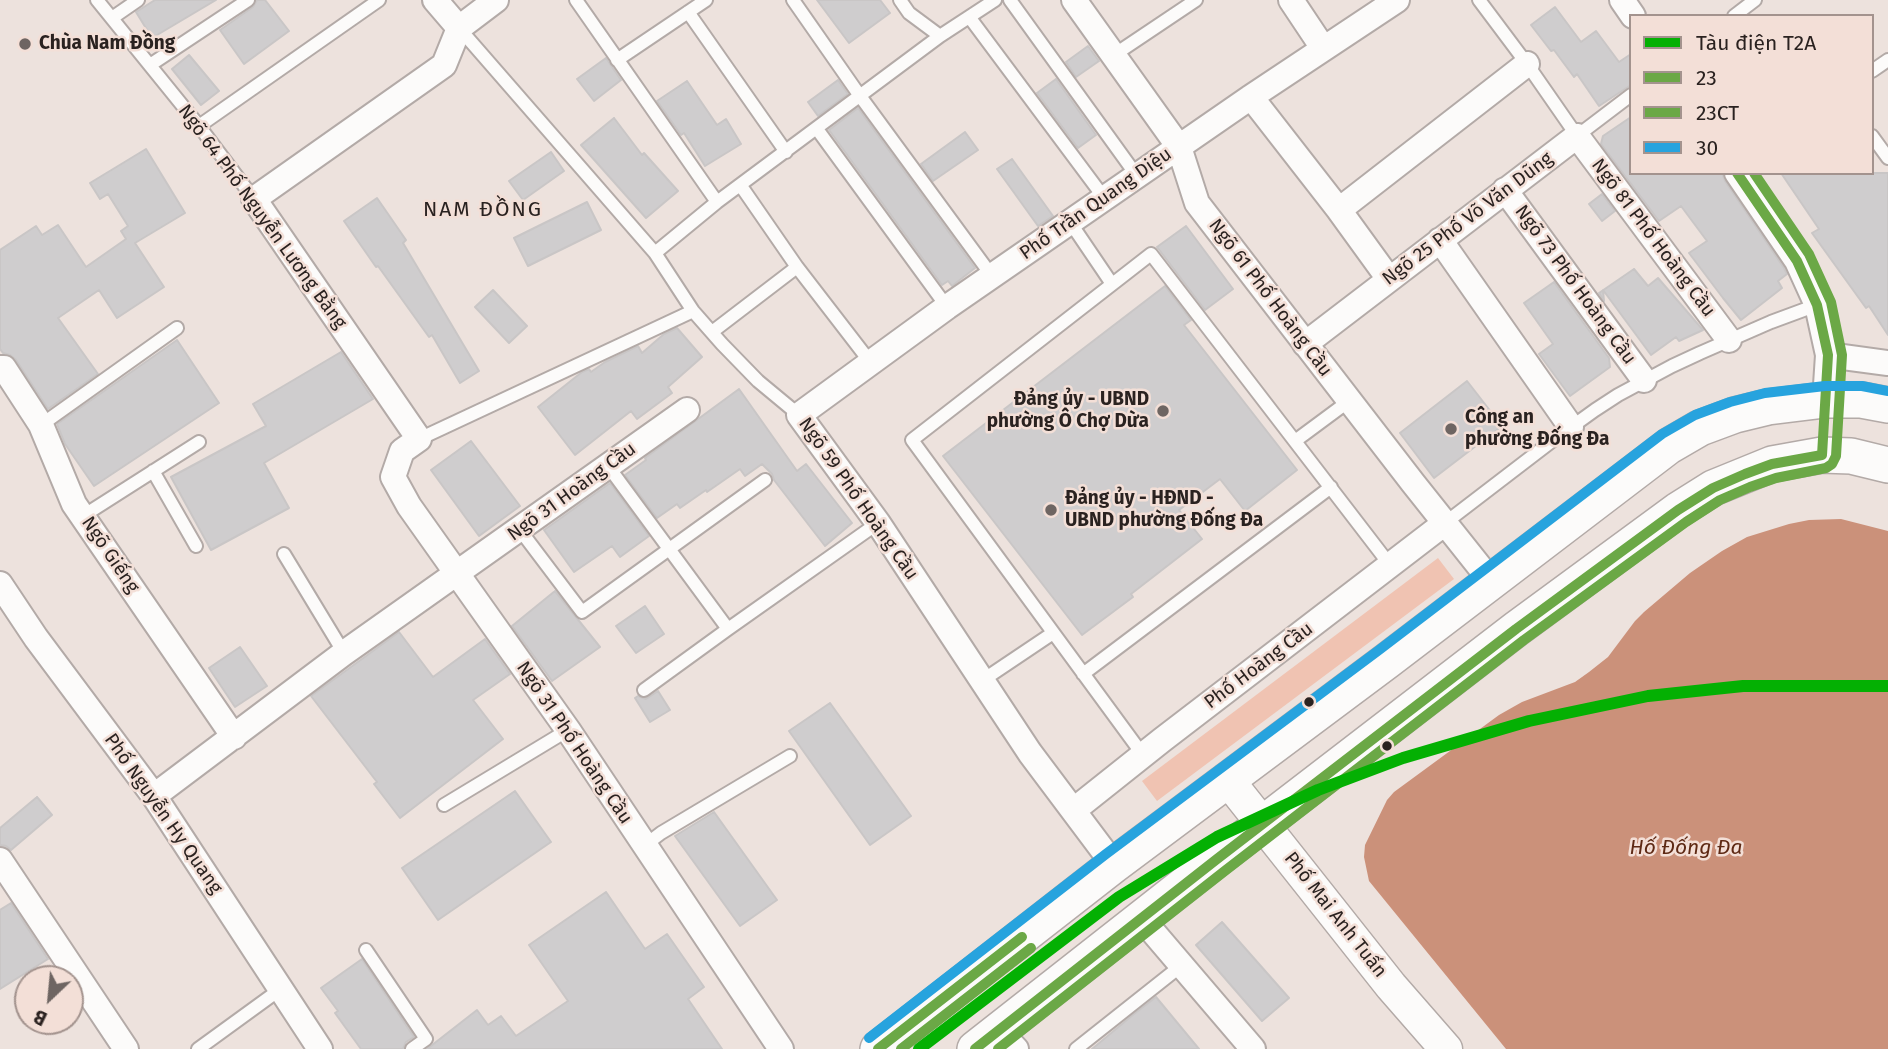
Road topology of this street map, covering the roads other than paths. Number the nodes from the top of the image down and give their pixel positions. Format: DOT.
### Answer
graph roads {
  1 [pos="97,0"];
  2 [pos="138,0"];
  3 [pos="248,0"];
  4 [pos="379,0"];
  5 [pos="435,0"];
  6 [pos="496,0"];
  7 [pos="576,0"];
  8 [pos="706,0"];
  9 [pos="793,0"];
  10 [pos="900,0"];
  11 [pos="995,0"];
  12 [pos="1010,0"];
  13 [pos="1074,0"];
  14 [pos="1291,0"];
  15 [pos="1396,0"];
  16 [pos="1479,0"];
  17 [pos="1755,0"];
  18 [pos="1188,2"];
  19 [pos="688,12"];
  20 [pos="1737,14"];
  21 [pos="112,18"];
  22 [pos="970,18"];
  23 [pos="459,28"];
  24 [pos="940,36"];
  25 [pos="1323,48"];
  26 [pos="1114,55"];
  27 [pos="617,60"];
  28 [pos="1527,64"];
  29 [pos="150,65"];
  30 [pos="860,96"];
  31 [pos="1251,97"];
  32 [pos="1629,97"];
  33 [pos="199,125"];
  34 [pos="817,129"];
  35 [pos="1577,136"];
  36 [pos="1874,139"];
  37 [pos="1179,147"];
  38 [pos="786,152"];
  39 [pos="1888,158"];
  40 [pos="1738,175"];
  41 [pos="1137,176"];
  42 [pos="741,186"];
  43 [pos="1505,190"];
  44 [pos="254,199"];
  45 [pos="1105,199"];
  46 [pos="717,202"];
  47 [pos="1339,210"];
  48 [pos="1070,222"];
  49 [pos="1440,240"];
  50 [pos="655,253"];
  51 [pos="797,267"];
  52 [pos="992,276"];
  53 [pos="1389,279"];
  54 [pos="1112,284"];
  55 [pos="1817,305"];
  56 [pos="947,307"];
  57 [pos="692,311"];
  58 [pos="177,328"];
  59 [pos="712,332"];
  60 [pos="1729,340"];
  61 [pos="1305,344"];
  62 [pos="1828,355"];
  63 [pos="871,363"];
  64 [pos="1888,363"];
  65 [pos="0,368"];
  66 [pos="1644,380"];
  67 [pos="1825,400"];
  68 [pos="1349,401"];
  69 [pos="1888,405"];
  70 [pos="687,410"];
  71 [pos="799,415"];
  72 [pos="41,425"];
  73 [pos="1571,427"];
  74 [pos="419,439"];
  75 [pos="1296,440"];
  76 [pos="199,442"];
  77 [pos="1822,455"];
  78 [pos="1888,465"];
  79 [pos="607,466"];
  80 [pos="153,471"];
  81 [pos="765,480"];
  82 [pos="1331,486"];
  83 [pos="83,516"];
  84 [pos="878,523"];
  85 [pos="1445,523"];
  86 [pos="520,530"];
  87 [pos="196,546"];
  88 [pos="668,549"];
  89 [pos="284,554"];
  90 [pos="1390,565"];
  91 [pos="457,572"];
  92 [pos="1491,581"];
  93 [pos="0,584"];
  94 [pos="727,629"];
  95 [pos="1053,633"];
  96 [pos="344,653"];
  97 [pos="1083,674"];
  98 [pos="983,680"];
  99 [pos="644,690"];
  100 [pos="568,730"];
  101 [pos="234,737"];
  102 [pos="1143,755"];
  103 [pos="790,756"];
  104 [pos="1227,779"];
  105 [pos="154,796"];
  106 [pos="444,805"];
  107 [pos="1074,810"];
  108 [pos="1264,825"];
  109 [pos="645,846"];
  110 [pos="0,860"];
  111 [pos="1114,865"];
  112 [pos="1142,919"];
  113 [pos="366,950"];
  114 [pos="1182,965"];
  115 [pos="282,989"];
  116 [pos="997,1043"];
  117 [pos="126,1049"];
  118 [pos="198,1049"];
  119 [pos="320,1049"];
  120 [pos="412,1049"];
  121 [pos="781,1049"];
  122 [pos="878,1049"];
  123 [pos="1076,1049"];
  124 [pos="1253,1049"];
  125 [pos="1446,1049"];
  1 -- 21 [label="lane, Ngõ 64 Phố Nguyễn Lương Bằng"];
  2 -- 21 [label="lane"];
  3 -- 29 [label="lane"];
  4 -- 33 [label="lane"];
  5 -- 23 [label="street, Ngõ 59 Phố Hoàng Cầu"];
  6 -- 23 [label="street"];
  7 -- 27 [label="lane"];
  8 -- 19 [label="lane"];
  9 -- 30 [label="lane"];
  10 -- 24 [label="lane"];
  11 -- 22 [label="lane"];
  12 -- 41 [label="lane"];
  13 -- 26 [label="street, Ngõ 61 Phố Hoàng Cầu"];
  14 -- 25 [label="street"];
  15 -- 25 [label="street, Phố Trần Quang Diệu"];
  16 -- 28 [label="lane"];
  17 -- 20 [label="lane"];
  18 -- 26 [label="lane"];
  19 -- 27 [label="lane"];
  19 -- 38 [label="lane"];
  21 -- 29 [label="lane, Ngõ 64 Phố Nguyễn Lương Bằng"];
  22 -- 24 [label="lane"];
  22 -- 45 [label="lane"];
  23 -- 44 [label="street"];
  23 -- 50 [label="lane, Ngõ 59 Phố Hoàng Cầu"];
  24 -- 30 [label="lane"];
  25 -- 31 [label="street, Phố Trần Quang Diệu"];
  26 -- 37 [label="street, Ngõ 61 Phố Hoàng Cầu"];
  27 -- 46 [label="lane"];
  28 -- 35 [label="lane"];
  28 -- 47 [label="street"];
  29 -- 33 [label="lane, Ngõ 64 Phố Nguyễn Lương Bằng"];
  30 -- 34 [label="lane"];
  30 -- 52 [label="lane"];
  31 -- 37 [label="street, Phố Trần Quang Diệu"];
  31 -- 47 [label="street"];
  32 -- 35 [label="lane, Ngõ 25 Phố Võ Văn Dũng"];
  33 -- 44 [label="lane, Ngõ 64 Phố Nguyễn Lương Bằng"];
  34 -- 38 [label="lane"];
  34 -- 56 [label="lane"];
  35 -- 43 [label="street, Ngõ 25 Phố Võ Văn Dũng"];
  35 -- 60 [label="street, Ngõ 81 Phố Hoàng Cầu"];
  36 -- 39 [label="lane"];
  37 -- 41 [label="street, Phố Trần Quang Diệu"];
  37 -- 61 [label="street, Ngõ 61 Phố Hoàng Cầu"];
  38 -- 42 [label="lane"];
  40 -- 55 [label="street"];
  41 -- 45 [label="street, Phố Trần Quang Diệu"];
  42 -- 46 [label="lane"];
  42 -- 51 [label="lane"];
  43 -- 49 [label="street, Ngõ 25 Phố Võ Văn Dũng"];
  43 -- 66 [label="street, Ngõ 73 Phố Hoàng Cầu"];
  44 -- 74 [label="street, Ngõ 64 Phố Nguyễn Lương Bằng"];
  45 -- 48 [label="street, Phố Trần Quang Diệu"];
  46 -- 50 [label="lane"];
  47 -- 53 [label="street"];
  48 -- 52 [label="street, Phố Trần Quang Diệu"];
  48 -- 54 [label="lane"];
  49 -- 53 [label="street, Ngõ 25 Phố Võ Văn Dũng"];
  49 -- 73 [label="street"];
  50 -- 57 [label="lane, Ngõ 59 Phố Hoàng Cầu"];
  51 -- 59 [label="lane"];
  51 -- 63 [label="lane"];
  52 -- 56 [label="street, Phố Trần Quang Diệu"];
  53 -- 61 [label="street, Ngõ 25 Phố Võ Văn Dũng"];
  54 -- 75 [label="lane"];
  54 -- 95 [label="lane"];
  55 -- 60 [label="lane"];
  55 -- 62 [label="street"];
  56 -- 63 [label="street, Phố Trần Quang Diệu"];
  57 -- 59 [label="lane, Ngõ 59 Phố Hoàng Cầu"];
  57 -- 74 [label="lane"];
  58 -- 72 [label="lane"];
  59 -- 71 [label="lane, Ngõ 59 Phố Hoàng Cầu"];
  60 -- 66 [label="lane"];
  61 -- 68 [label="street, Ngõ 61 Phố Hoàng Cầu"];
  62 -- 64 [label="street"];
  62 -- 67 [label="street"];
  63 -- 71 [label="street, Phố Trần Quang Diệu"];
  65 -- 72 [label="street, Ngõ Giếng"];
  66 -- 73 [label="lane"];
  67 -- 69 [label="main road"];
  67 -- 77 [label="main road"];
  67 -- 92 [label="main road"];
  68 -- 75 [label="lane"];
  68 -- 85 [label="street, Ngõ 61 Phố Hoàng Cầu"];
  70 -- 79 [label="street, Ngõ 31 Hoàng Cầu"];
  71 -- 84 [label="street, Ngõ 59 Phố Hoàng Cầu"];
  72 -- 83 [label="street, Ngõ Giếng"];
  73 -- 85 [label="lane"];
  74 -- 91 [label="street, Ngõ 31 Phố Hoàng Cầu"];
  75 -- 82 [label="lane"];
  76 -- 80 [label="lane"];
  77 -- 78 [label="main road"];
  77 -- 108 [label="main road"];
  79 -- 86 [label="street, Ngõ 31 Hoàng Cầu"];
  79 -- 88 [label="lane"];
  80 -- 83 [label="lane"];
  80 -- 87 [label="lane"];
  81 -- 88 [label="lane"];
  82 -- 90 [label="lane"];
  82 -- 97 [label="lane"];
  83 -- 101 [label="street, Ngõ Giếng"];
  84 -- 94 [label="lane"];
  84 -- 98 [label="street, Ngõ 59 Phố Hoàng Cầu"];
  85 -- 90 [label="street, Phố Hoàng Cầu"];
  85 -- 92 [label="street, Ngõ 61 Phố Hoàng Cầu"];
  86 -- 88 [label="lane"];
  86 -- 91 [label="street, Ngõ 31 Hoàng Cầu"];
  88 -- 94 [label="lane"];
  89 -- 96 [label="lane"];
  90 -- 102 [label="street, Phố Hoàng Cầu"];
  91 -- 96 [label="street"];
  91 -- 100 [label="street, Ngõ 31 Phố Hoàng Cầu"];
  92 -- 104 [label="main road"];
  93 -- 105 [label="street, Phố Nguyễn Hy Quang"];
  94 -- 99 [label="lane"];
  95 -- 97 [label="lane"];
  95 -- 98 [label="lane"];
  96 -- 101 [label="street"];
  97 -- 102 [label="lane"];
  98 -- 107 [label="street, Ngõ 59 Phố Hoàng Cầu"];
  100 -- 106 [label="lane"];
  100 -- 109 [label="street, Ngõ 31 Phố Hoàng Cầu"];
  101 -- 105 [label="street"];
  102 -- 107 [label="street, Phố Hoàng Cầu"];
  103 -- 109 [label="lane"];
  104 -- 108 [label="street, Phố Mai Anh Tuấn"];
  104 -- 111 [label="main road"];
  105 -- 115 [label="street, Phố Nguyễn Hy Quang"];
  107 -- 111 [label="street, Ngõ 59 Phố Hoàng Cầu"];
  108 -- 112 [label="main road"];
  108 -- 125 [label="street, Phố Mai Anh Tuấn"];
  109 -- 121 [label="street, Ngõ 31 Phố Hoàng Cầu"];
  110 -- 117 [label="street"];
  111 -- 122 [label="main road"];
  112 -- 114 [label="street"];
  112 -- 116 [label="main road"];
  113 -- 120 [label="lane"];
  114 -- 123 [label="lane"];
  114 -- 124 [label="street"];
  115 -- 118 [label="lane"];
  115 -- 119 [label="street, Phố Nguyễn Hy Quang"];
}
